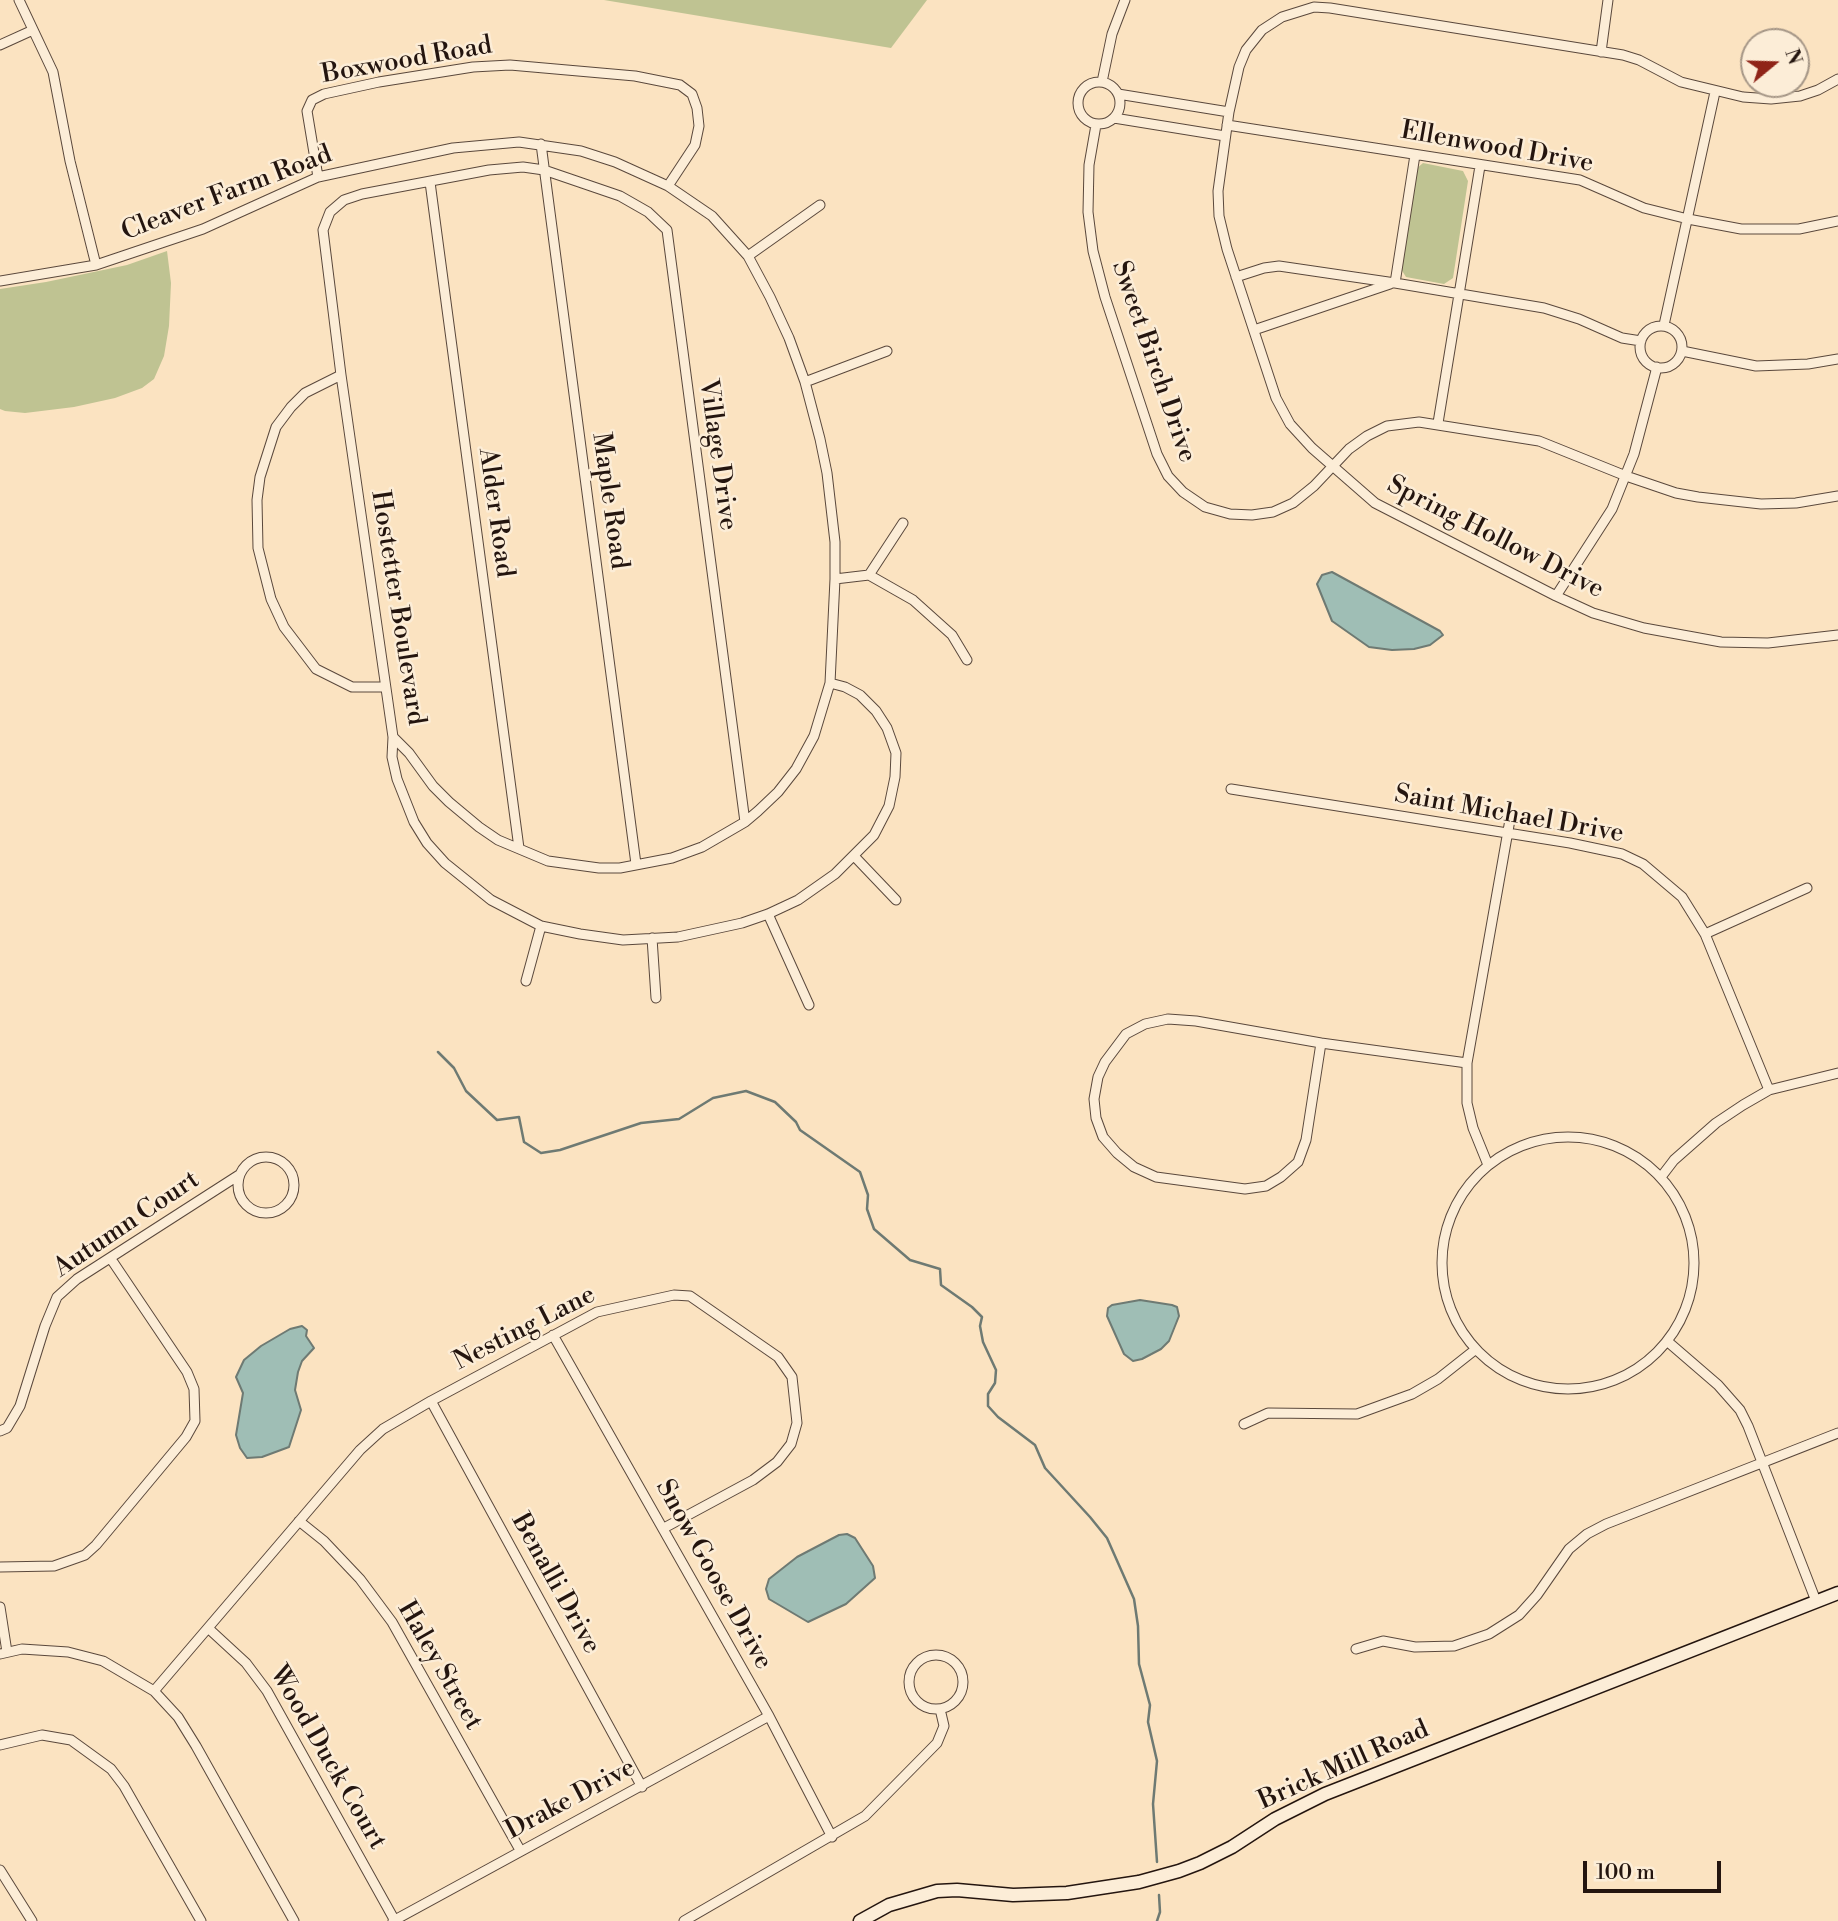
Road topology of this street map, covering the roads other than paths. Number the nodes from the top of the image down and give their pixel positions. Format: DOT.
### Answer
graph roads {
  1 [pos="19,0"];
  2 [pos="1125,0"];
  3 [pos="1608,0"];
  4 [pos="33,30"];
  5 [pos="0,45"];
  6 [pos="1601,52"];
  7 [pos="1838,80"];
  8 [pos="1102,82"];
  9 [pos="1715,92"];
  10 [pos="1118,94"];
  11 [pos="1229,112"];
  12 [pos="1114,118"];
  13 [pos="1096,125"];
  14 [pos="1227,125"];
  15 [pos="1225,136"];
  16 [pos="541,144"];
  17 [pos="1415,155"];
  18 [pos="1480,166"];
  19 [pos="544,170"];
  20 [pos="318,177"];
  21 [pos="430,182"];
  22 [pos="668,186"];
  23 [pos="820,205"];
  24 [pos="1688,219"];
  25 [pos="1838,221"];
  26 [pos="748,256"];
  27 [pos="96,265"];
  28 [pos="1236,277"];
  29 [pos="0,281"];
  30 [pos="1395,282"];
  31 [pos="1459,295"];
  32 [pos="1664,326"];
  33 [pos="1254,330"];
  34 [pos="1641,341"];
  35 [pos="887,351"];
  36 [pos="1682,351"];
  37 [pos="1838,359"];
  38 [pos="1657,367"];
  39 [pos="341,375"];
  40 [pos="805,382"];
  41 [pos="1438,423"];
  42 [pos="1332,467"];
  43 [pos="1626,476"];
  44 [pos="1838,496"];
  45 [pos="903,523"];
  46 [pos="869,575"];
  47 [pos="835,579"];
  48 [pos="1556,596"];
  49 [pos="1838,635"];
  50 [pos="967,660"];
  51 [pos="830,683"];
  52 [pos="384,687"];
  53 [pos="393,737"];
  54 [pos="1231,789"];
  55 [pos="1511,814"];
  56 [pos="745,822"];
  57 [pos="1508,834"];
  58 [pos="519,848"];
  59 [pos="855,857"];
  60 [pos="636,864"];
  61 [pos="1807,888"];
  62 [pos="896,900"];
  63 [pos="768,914"];
  64 [pos="541,926"];
  65 [pos="1705,934"];
  66 [pos="652,938"];
  67 [pos="526,982"];
  68 [pos="656,998"];
  69 [pos="809,1005"];
  70 [pos="1321,1043"];
  71 [pos="1467,1063"];
  72 [pos="1838,1073"];
  73 [pos="1769,1090"];
  74 [pos="1488,1165"];
  75 [pos="239,1175"];
  76 [pos="1661,1177"];
  77 [pos="111,1259"];
  78 [pos="553,1335"];
  79 [pos="1667,1341"];
  80 [pos="1476,1349"];
  81 [pos="431,1401"];
  82 [pos="1244,1424"];
  83 [pos="0,1431"];
  84 [pos="1838,1433"];
  85 [pos="1762,1462"];
  86 [pos="299,1521"];
  87 [pos="664,1528"];
  88 [pos="0,1567"];
  89 [pos="1838,1593"];
  90 [pos="1816,1601"];
  91 [pos="0,1607"];
  92 [pos="208,1628"];
  93 [pos="1356,1649"];
  94 [pos="4,1653"];
  95 [pos="154,1691"];
  96 [pos="940,1709"];
  97 [pos="769,1716"];
  98 [pos="0,1745"];
  99 [pos="642,1787"];
  100 [pos="832,1837"];
  101 [pos="520,1850"];
  102 [pos="0,1870"];
  103 [pos="32,1921"];
  104 [pos="201,1921"];
  105 [pos="294,1921"];
  106 [pos="394,1921"];
  107 [pos="684,1921"];
  108 [pos="860,1921"];
  1 -- 4 [label="street"];
  2 -- 8 [label="street"];
  3 -- 6 [label="street"];
  4 -- 5 [label="street"];
  4 -- 27 [label="street"];
  6 -- 9 [label="street, Spring Hollow Drive"];
  6 -- 11 [label="street, Spring Hollow Drive"];
  7 -- 9 [label="street, Spring Hollow Drive"];
  8 -- 10 [label="street"];
  8 -- 13 [label="street"];
  9 -- 24 [label="street"];
  10 -- 11 [label="street"];
  10 -- 12 [label="street"];
  11 -- 14 [label="street, Spring Hollow Drive"];
  12 -- 13 [label="street"];
  12 -- 15 [label="street"];
  13 -- 42 [label="street, Sweet Birch Drive"];
  14 -- 15 [label="street, Spring Hollow Drive"];
  14 -- 17 [label="street, Ellenwood Drive"];
  15 -- 28 [label="street, Spring Hollow Drive"];
  16 -- 19 [label="street, Maple Road"];
  16 -- 20 [label="street, Cleaver Farm Road"];
  16 -- 22 [label="street, Cleaver Farm Road"];
  17 -- 18 [label="street, Ellenwood Drive"];
  17 -- 30 [label="street"];
  18 -- 24 [label="street, Ellenwood Drive"];
  18 -- 31 [label="street"];
  19 -- 21 [label="street"];
  19 -- 56 [label="street, Village Drive"];
  19 -- 60 [label="street, Maple Road"];
  20 -- 22 [label="street, Boxwood Road"];
  20 -- 27 [label="street, Cleaver Farm Road"];
  21 -- 39 [label="street, Cleaver Farm Road"];
  21 -- 58 [label="street, Alder Road"];
  22 -- 26 [label="street, Cleaver Farm Road"];
  23 -- 26 [label="street"];
  24 -- 25 [label="street, Ellenwood Drive"];
  24 -- 32 [label="street"];
  26 -- 40 [label="street, Cleaver Farm Road"];
  27 -- 29 [label="street, Cleaver Farm Road"];
  28 -- 30 [label="street"];
  28 -- 33 [label="street, Spring Hollow Drive"];
  30 -- 31 [label="street"];
  30 -- 33 [label="street"];
  31 -- 34 [label="street"];
  31 -- 41 [label="street"];
  32 -- 34 [label="street"];
  32 -- 36 [label="street"];
  33 -- 42 [label="street, Spring Hollow Drive"];
  34 -- 38 [label="street"];
  35 -- 40 [label="street"];
  36 -- 37 [label="street"];
  36 -- 38 [label="street"];
  38 -- 43 [label="street"];
  39 -- 52 [label="street, Hostetter Boulevard"];
  39 -- 52 [label="street"];
  40 -- 47 [label="street, Cleaver Farm Road"];
  41 -- 42 [label="street, Sweet Birch Drive"];
  41 -- 43 [label="street, Sweet Birch Drive"];
  42 -- 48 [label="street, Spring Hollow Drive"];
  43 -- 44 [label="street, Sweet Birch Drive"];
  43 -- 48 [label="street"];
  45 -- 46 [label="street"];
  46 -- 47 [label="street"];
  46 -- 50 [label="street"];
  47 -- 51 [label="street, Cleaver Farm Road"];
  48 -- 49 [label="street, Spring Hollow Drive"];
  51 -- 56 [label="street, Hostetter Boulevard"];
  51 -- 59 [label="street"];
  52 -- 53 [label="street, Hostetter Boulevard"];
  53 -- 58 [label="street, Hostetter Boulevard"];
  53 -- 64 [label="street"];
  54 -- 57 [label="street, Saint Michael Drive"];
  55 -- 57 [label="street"];
  56 -- 60 [label="street, Hostetter Boulevard"];
  57 -- 65 [label="street, Saint Michael Drive"];
  57 -- 71 [label="street"];
  58 -- 60 [label="street, Hostetter Boulevard"];
  59 -- 62 [label="street"];
  59 -- 63 [label="street"];
  61 -- 65 [label="street"];
  63 -- 66 [label="street"];
  63 -- 69 [label="street"];
  64 -- 66 [label="street"];
  64 -- 67 [label="street"];
  65 -- 73 [label="street, Saint Michael Drive"];
  66 -- 68 [label="street"];
  70 -- 70 [label="street"];
  70 -- 71 [label="street"];
  71 -- 74 [label="street"];
  72 -- 73 [label="street"];
  73 -- 76 [label="street"];
  74 -- 76 [label="street"];
  74 -- 80 [label="street"];
  75 -- 75 [label="street, Autumn Court"];
  75 -- 77 [label="street, Autumn Court"];
  76 -- 79 [label="street"];
  77 -- 83 [label="street, Autumn Court"];
  77 -- 88 [label="street"];
  78 -- 81 [label="street, Nesting Lane"];
  78 -- 87 [label="street, Snow Goose Drive"];
  78 -- 87 [label="street, Nesting Lane"];
  79 -- 80 [label="street"];
  79 -- 85 [label="street"];
  80 -- 82 [label="street"];
  81 -- 86 [label="street, Nesting Lane"];
  81 -- 99 [label="street, Benalli Drive"];
  84 -- 85 [label="street"];
  85 -- 90 [label="street"];
  85 -- 93 [label="street"];
  86 -- 92 [label="street, Nesting Lane"];
  86 -- 101 [label="street, Haley Street"];
  87 -- 97 [label="street, Snow Goose Drive"];
  89 -- 90 [label="street, Brick Mill Road"];
  90 -- 108 [label="street, Brick Mill Road"];
  91 -- 94 [label="street"];
  92 -- 95 [label="street, Nesting Lane"];
  92 -- 106 [label="street, Wood Duck Court"];
  94 -- 95 [label="street"];
  95 -- 105 [label="street"];
  96 -- 96 [label="street"];
  96 -- 100 [label="street"];
  97 -- 99 [label="street, Drake Drive"];
  97 -- 100 [label="street, Snow Goose Drive"];
  98 -- 104 [label="street"];
  99 -- 101 [label="street, Drake Drive"];
  100 -- 107 [label="street"];
  101 -- 106 [label="street, Drake Drive"];
  102 -- 103 [label="street"];
}
